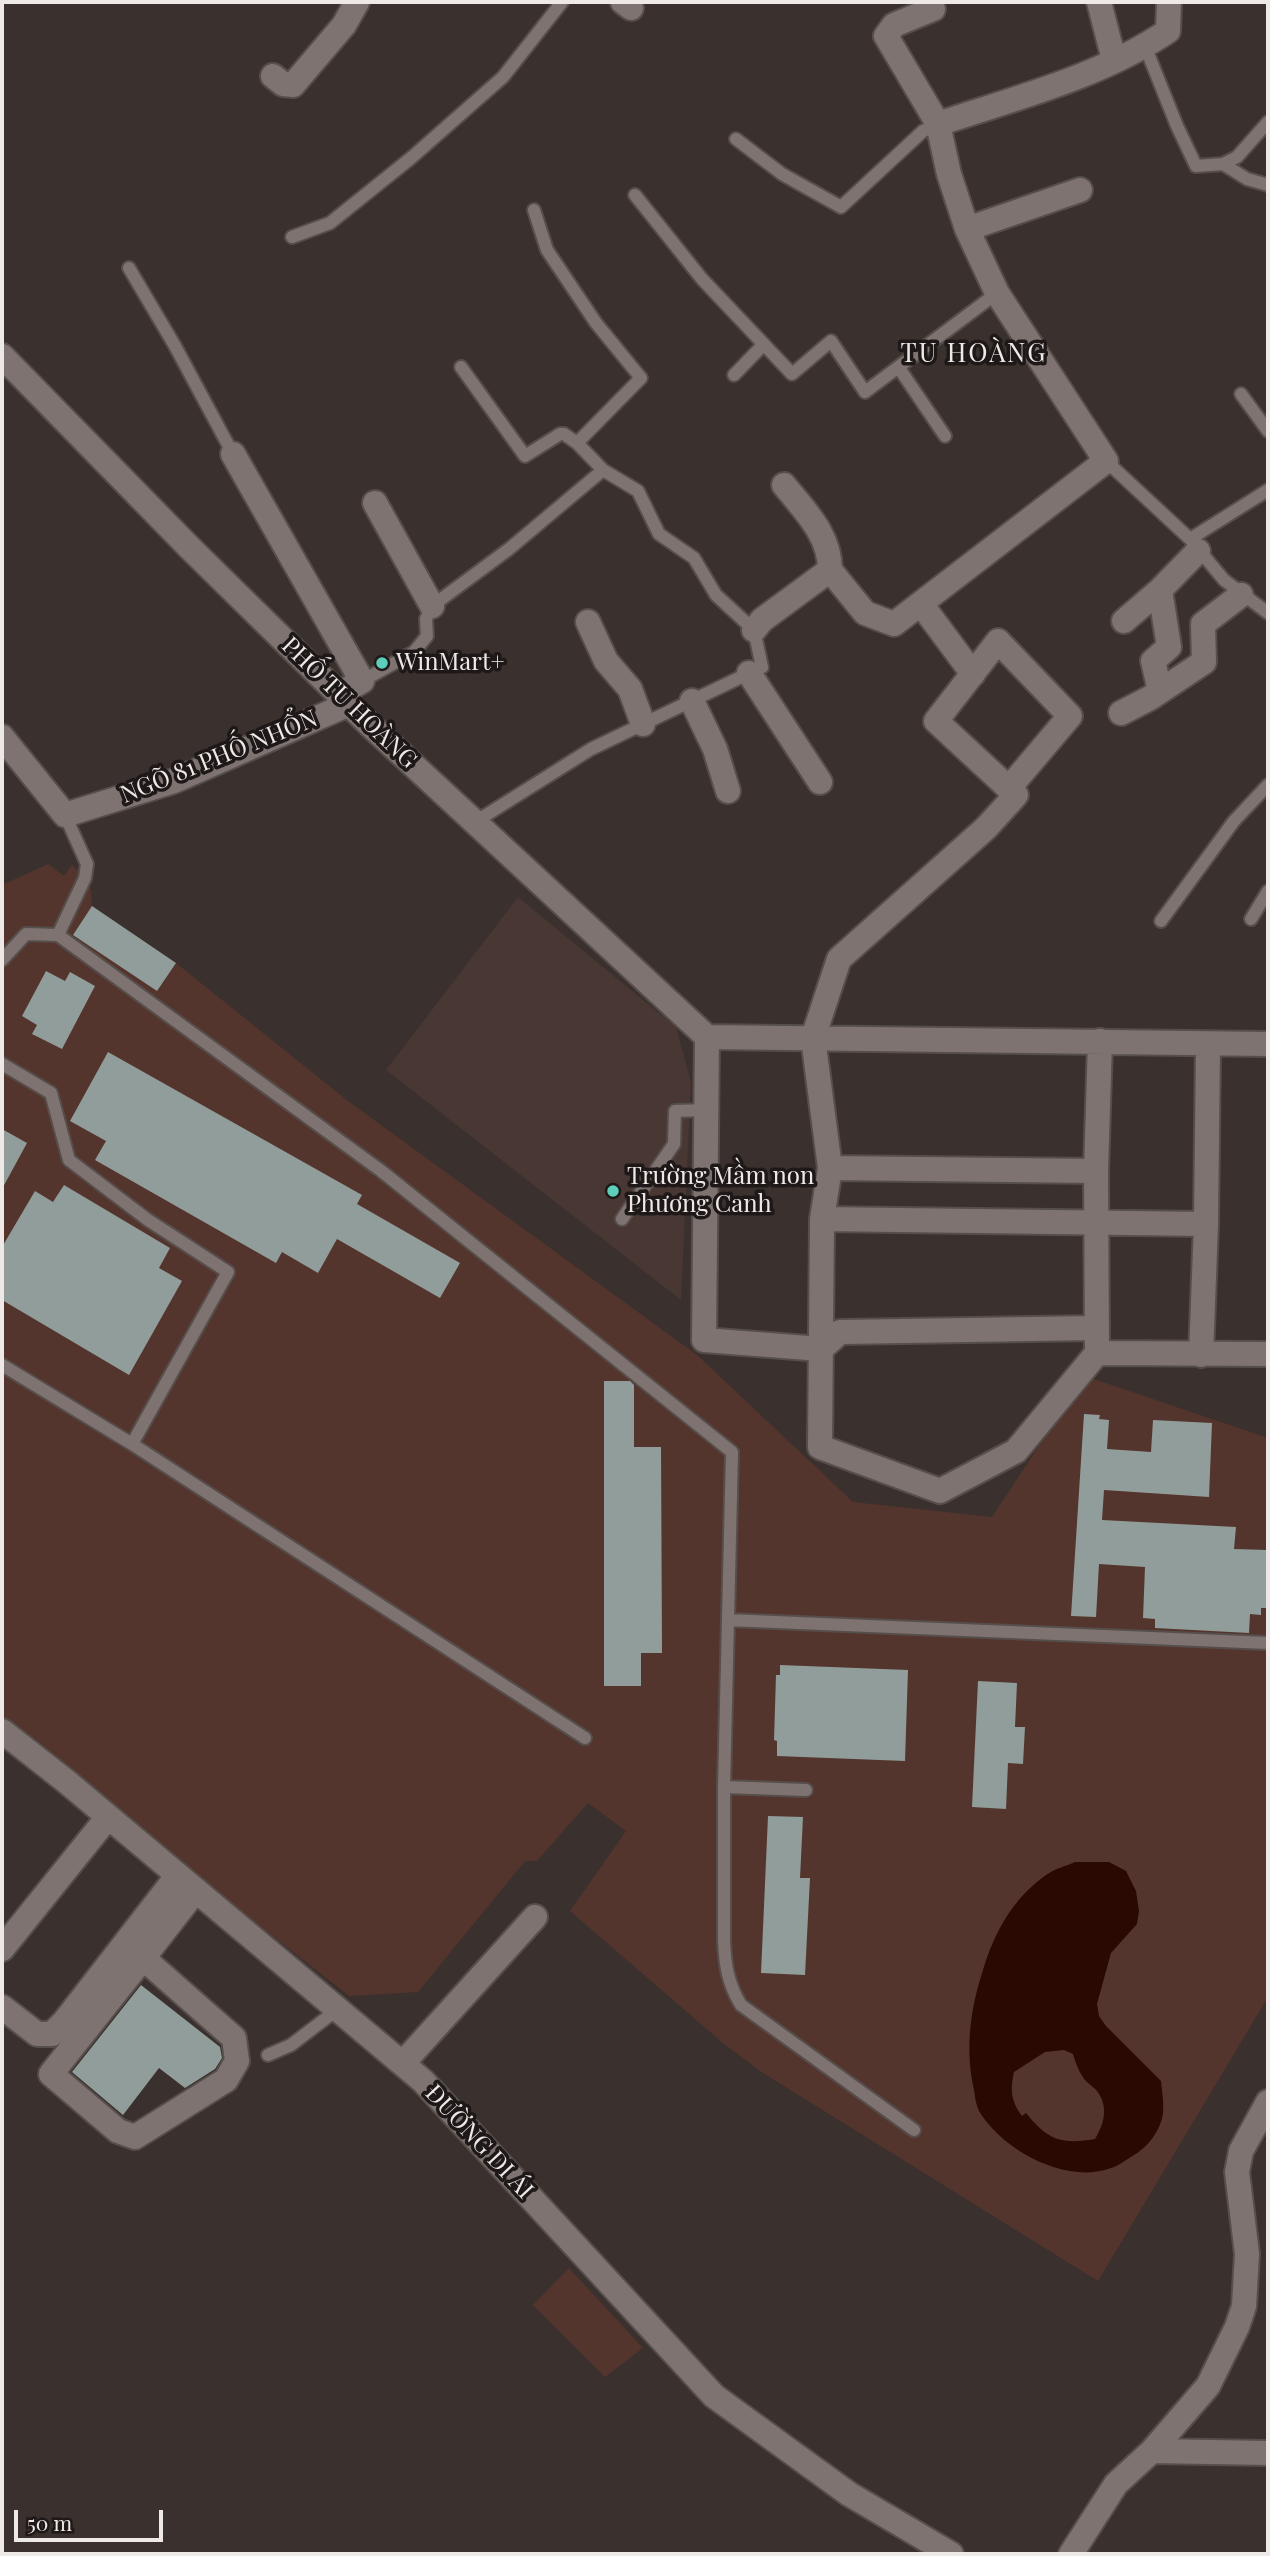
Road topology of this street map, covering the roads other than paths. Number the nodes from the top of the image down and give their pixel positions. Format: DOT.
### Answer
graph roads {
  1 [pos="357,2"];
  2 [pos="562,2"];
  3 [pos="929,2"];
  4 [pos="1098,2"];
  5 [pos="1169,2"];
  6 [pos="1146,46"];
  7 [pos="1114,60"];
  8 [pos="273,76"];
  9 [pos="1268,122"];
  10 [pos="938,124"];
  11 [pos="736,139"];
  12 [pos="1223,164"];
  13 [pos="1268,184"];
  14 [pos="1080,190"];
  15 [pos="635,195"];
  16 [pos="534,210"];
  17 [pos="967,229"];
  18 [pos="292,237"];
  19 [pos="129,268"];
  20 [pos="996,293"];
  21 [pos="764,344"];
  22 [pos="2,356"];
  23 [pos="461,367"];
  24 [pos="899,368"];
  25 [pos="734,375"];
  26 [pos="1241,394"];
  27 [pos="1268,431"];
  28 [pos="945,436"];
  29 [pos="577,443"];
  30 [pos="233,454"];
  31 [pos="1106,461"];
  32 [pos="603,470"];
  33 [pos="784,485"];
  34 [pos="1268,490"];
  35 [pos="375,503"];
  36 [pos="1194,545"];
  37 [pos="830,570"];
  38 [pos="1160,590"];
  39 [pos="1241,595"];
  40 [pos="921,604"];
  41 [pos="432,606"];
  42 [pos="1268,613"];
  43 [pos="1124,621"];
  44 [pos="588,622"];
  45 [pos="754,630"];
  46 [pos="749,674"];
  47 [pos="973,674"];
  48 [pos="362,681"];
  49 [pos="1160,691"];
  50 [pos="344,699"];
  51 [pos="692,701"];
  52 [pos="1121,713"];
  53 [pos="643,724"];
  54 [pos="2,737"];
  55 [pos="820,782"];
  56 [pos="1268,785"];
  57 [pos="1009,788"];
  58 [pos="728,791"];
  59 [pos="65,815"];
  60 [pos="475,822"];
  61 [pos="1268,891"];
  62 [pos="1251,919"];
  63 [pos="1161,921"];
  64 [pos="58,935"];
  65 [pos="2,960"];
  66 [pos="707,1037"];
  67 [pos="813,1038"];
  68 [pos="1100,1041"];
  69 [pos="1268,1044"];
  70 [pos="1208,1045"];
  71 [pos="2,1064"];
  72 [pos="706,1110"];
  73 [pos="830,1168"];
  74 [pos="1096,1171"];
  75 [pos="622,1219"];
  76 [pos="822,1219"];
  77 [pos="1096,1223"];
  78 [pos="1206,1224"];
  79 [pos="1095,1328"];
  80 [pos="821,1349"];
  81 [pos="1097,1353"];
  82 [pos="1268,1354"];
  83 [pos="1201,1355"];
  84 [pos="2,1365"];
  85 [pos="132,1444"];
  86 [pos="728,1619"];
  87 [pos="1268,1643"];
  88 [pos="2,1731"];
  89 [pos="585,1738"];
  90 [pos="724,1787"];
  91 [pos="806,1790"];
  92 [pos="108,1816"];
  93 [pos="187,1882"];
  94 [pos="535,1917"];
  95 [pos="2,1949"];
  96 [pos="143,1958"];
  97 [pos="2,2007"];
  98 [pos="338,2010"];
  99 [pos="268,2054"];
  100 [pos="403,2063"];
  101 [pos="1268,2102"];
  102 [pos="915,2130"];
  103 [pos="1153,2451"];
  104 [pos="1268,2453"];
  105 [pos="951,2554"];
  106 [pos="1071,2554"];
  1 -- 8 [label="street"];
  2 -- 18 [label="lane"];
  3 -- 10 [label="street"];
  4 -- 7 [label="street"];
  5 -- 6 [label="street"];
  6 -- 7 [label="street"];
  6 -- 12 [label="lane"];
  7 -- 10 [label="street"];
  9 -- 12 [label="lane"];
  10 -- 11 [label="lane"];
  10 -- 17 [label="street"];
  12 -- 13 [label="lane"];
  14 -- 17 [label="street"];
  15 -- 21 [label="lane"];
  16 -- 29 [label="lane"];
  17 -- 20 [label="street"];
  19 -- 30 [label="lane"];
  20 -- 24 [label="lane"];
  20 -- 31 [label="street"];
  21 -- 24 [label="lane"];
  21 -- 25 [label="lane"];
  22 -- 50 [label="street, PHỐ TU HOÀNG"];
  23 -- 29 [label="lane"];
  24 -- 28 [label="lane"];
  26 -- 27 [label="lane"];
  29 -- 32 [label="lane"];
  30 -- 48 [label="street"];
  31 -- 36 [label="lane"];
  31 -- 40 [label="street"];
  32 -- 41 [label="lane"];
  32 -- 45 [label="lane"];
  33 -- 37 [label="street"];
  34 -- 36 [label="lane"];
  35 -- 41 [label="street"];
  36 -- 38 [label="street"];
  36 -- 39 [label="lane"];
  37 -- 40 [label="street"];
  37 -- 45 [label="street"];
  38 -- 43 [label="street"];
  38 -- 49 [label="street"];
  39 -- 42 [label="lane"];
  39 -- 49 [label="street"];
  40 -- 47 [label="street"];
  41 -- 48 [label="lane"];
  44 -- 53 [label="street"];
  45 -- 46 [label="lane"];
  46 -- 51 [label="lane"];
  46 -- 55 [label="street"];
  47 -- 57 [label="street"];
  47 -- 57 [label="street"];
  48 -- 50 [label="street, NGÕ 81 PHỐ NHỔN"];
  49 -- 52 [label="street"];
  50 -- 59 [label="street, NGÕ 81 PHỐ NHỔN"];
  50 -- 60 [label="street, PHỐ TU HOÀNG"];
  51 -- 53 [label="lane"];
  51 -- 58 [label="street"];
  53 -- 60 [label="lane"];
  54 -- 59 [label="street"];
  56 -- 63 [label="lane"];
  57 -- 67 [label="street"];
  59 -- 64 [label="lane"];
  60 -- 66 [label="street, PHỐ TU HOÀNG"];
  61 -- 62 [label="lane"];
  64 -- 65 [label="lane"];
  64 -- 86 [label="lane"];
  66 -- 67 [label="street"];
  66 -- 72 [label="street"];
  67 -- 68 [label="street"];
  67 -- 73 [label="street"];
  68 -- 70 [label="street"];
  68 -- 74 [label="street"];
  69 -- 70 [label="street"];
  70 -- 78 [label="street"];
  71 -- 85 [label="lane"];
  72 -- 75 [label="lane"];
  72 -- 80 [label="street"];
  73 -- 74 [label="street"];
  73 -- 76 [label="street"];
  74 -- 77 [label="street"];
  76 -- 77 [label="street"];
  76 -- 80 [label="street"];
  77 -- 78 [label="street"];
  77 -- 79 [label="street"];
  78 -- 83 [label="street"];
  79 -- 80 [label="street"];
  79 -- 81 [label="street"];
  80 -- 81 [label="street"];
  81 -- 83 [label="street"];
  82 -- 83 [label="street"];
  84 -- 85 [label="lane"];
  85 -- 89 [label="lane"];
  86 -- 87 [label="lane"];
  86 -- 90 [label="lane"];
  88 -- 92 [label="street, ĐƯỜNG DI ÁI"];
  90 -- 91 [label="lane"];
  90 -- 102 [label="lane"];
  92 -- 93 [label="street, ĐƯỜNG DI ÁI"];
  92 -- 95 [label="street"];
  93 -- 96 [label="street"];
  93 -- 97 [label="street"];
  93 -- 98 [label="street, ĐƯỜNG DI ÁI"];
  94 -- 100 [label="street"];
  96 -- 96 [label="street"];
  98 -- 99 [label="lane"];
  98 -- 100 [label="street, ĐƯỜNG DI ÁI"];
  100 -- 105 [label="street, ĐƯỜNG DI ÁI"];
  101 -- 103 [label="street"];
  103 -- 104 [label="street"];
  103 -- 106 [label="street"];
}
